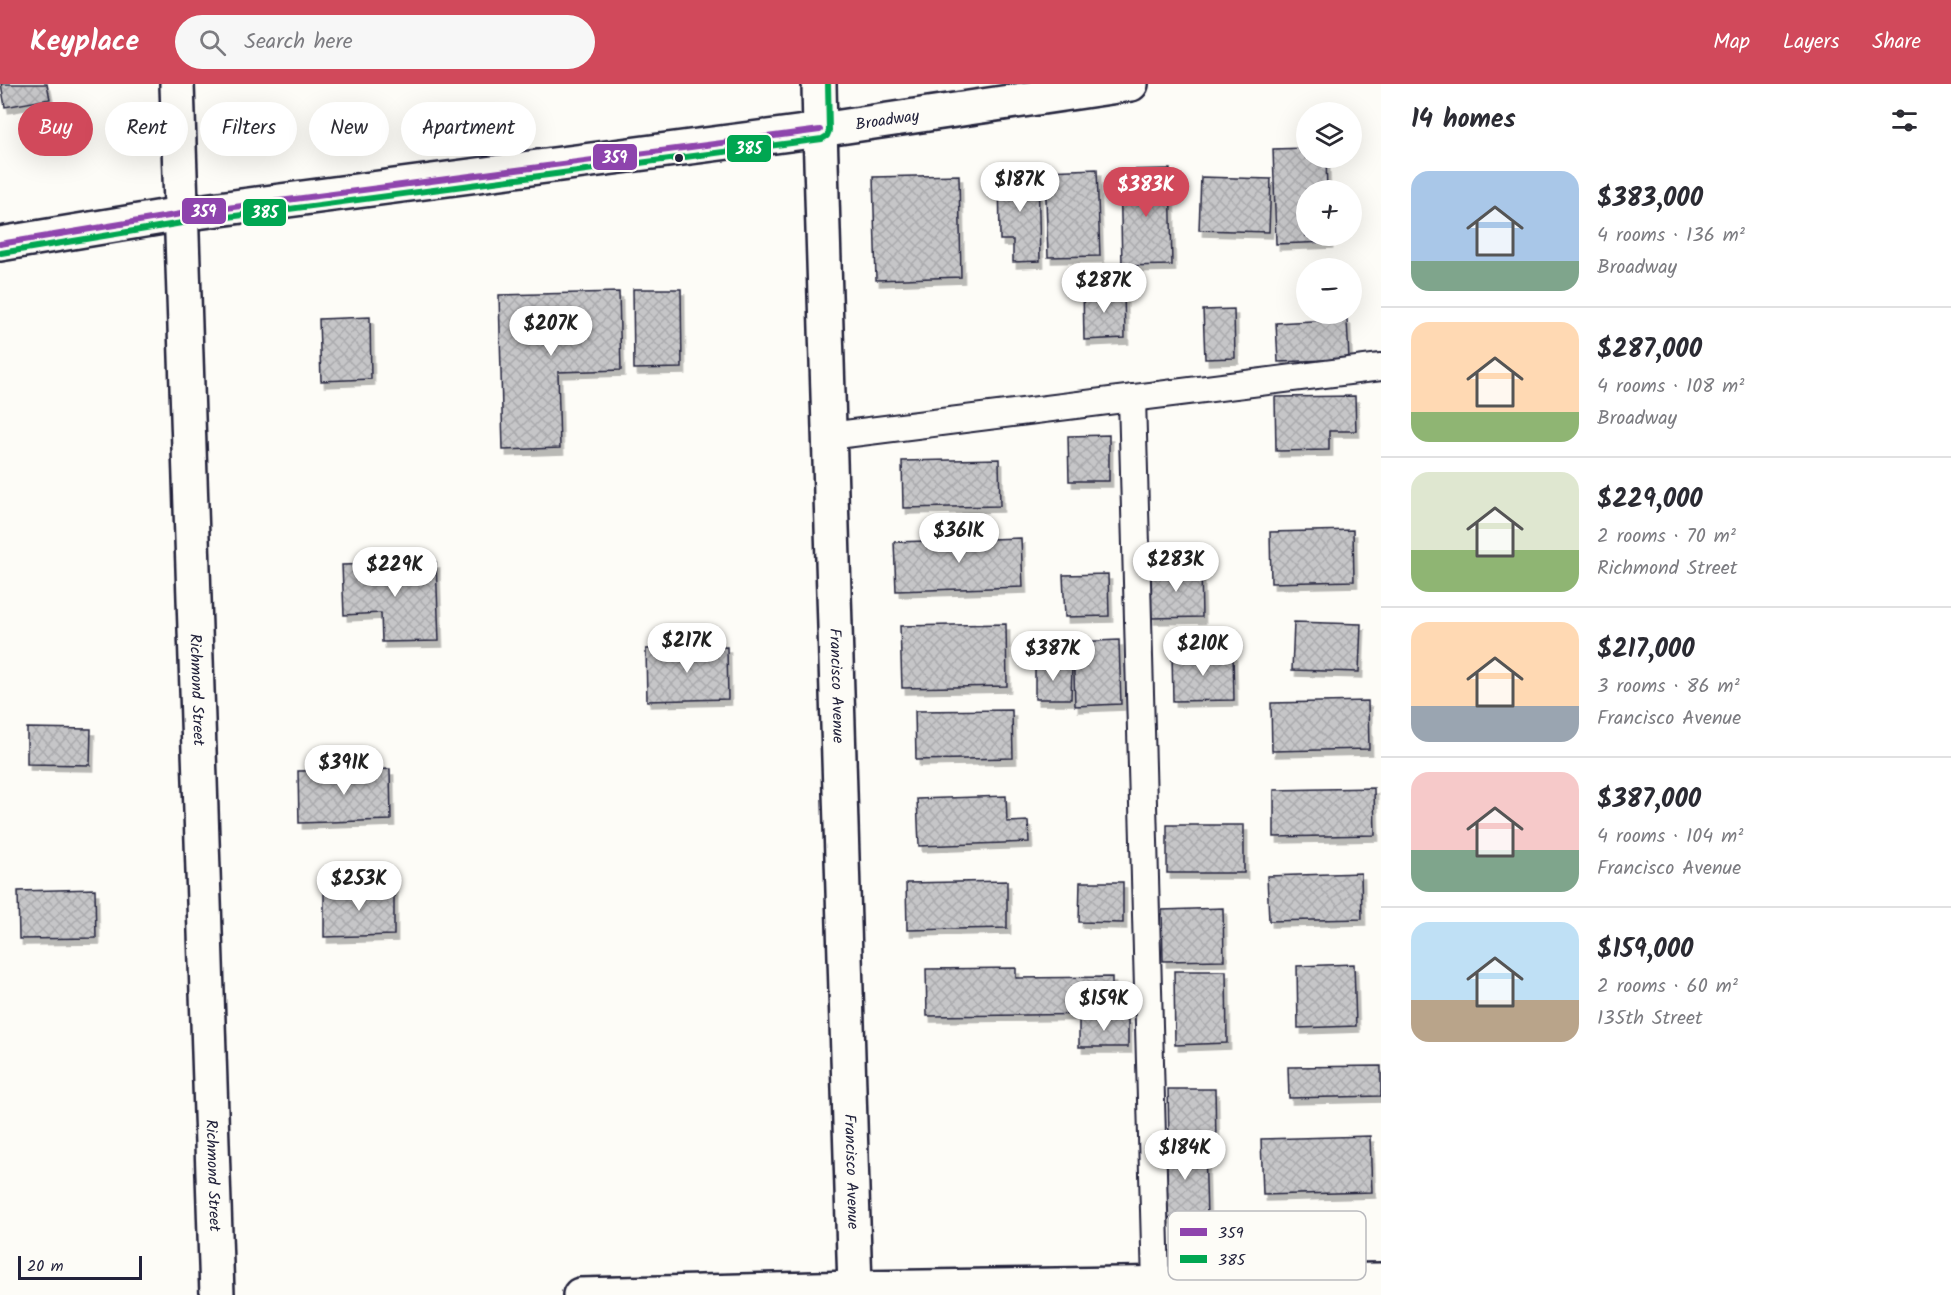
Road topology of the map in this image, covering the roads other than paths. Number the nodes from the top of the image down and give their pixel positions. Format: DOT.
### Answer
graph roads {
  1 [pos="177,84"];
  2 [pos="819,84"];
  3 [pos="1131,84"];
  4 [pos="820,130"];
  5 [pos="181,214"];
  6 [pos="0,243"];
  7 [pos="1381,367"];
  8 [pos="1132,398"];
  9 [pos="829,436"];
  10 [pos="1381,1280"];
  11 [pos="1156,1284"];
  12 [pos="855,1288"];
  13 [pos="217,1295"];
  14 [pos="580,1295"];
  1 -- 5 [label="street, Richmond Street"];
  2 -- 4 [label="street, Francisco Avenue"];
  3 -- 4 [label="street, Broadway"];
  4 -- 5 [label="street, Broadway"];
  4 -- 9 [label="street, Francisco Avenue"];
  5 -- 6 [label="street, Broadway"];
  5 -- 13 [label="street, Richmond Street"];
  7 -- 8 [label="lane"];
  8 -- 9 [label="lane"];
  8 -- 11 [label="lane"];
  9 -- 12 [label="street, Francisco Avenue"];
  10 -- 11 [label="street"];
  11 -- 12 [label="street"];
  12 -- 14 [label="street"];
}
